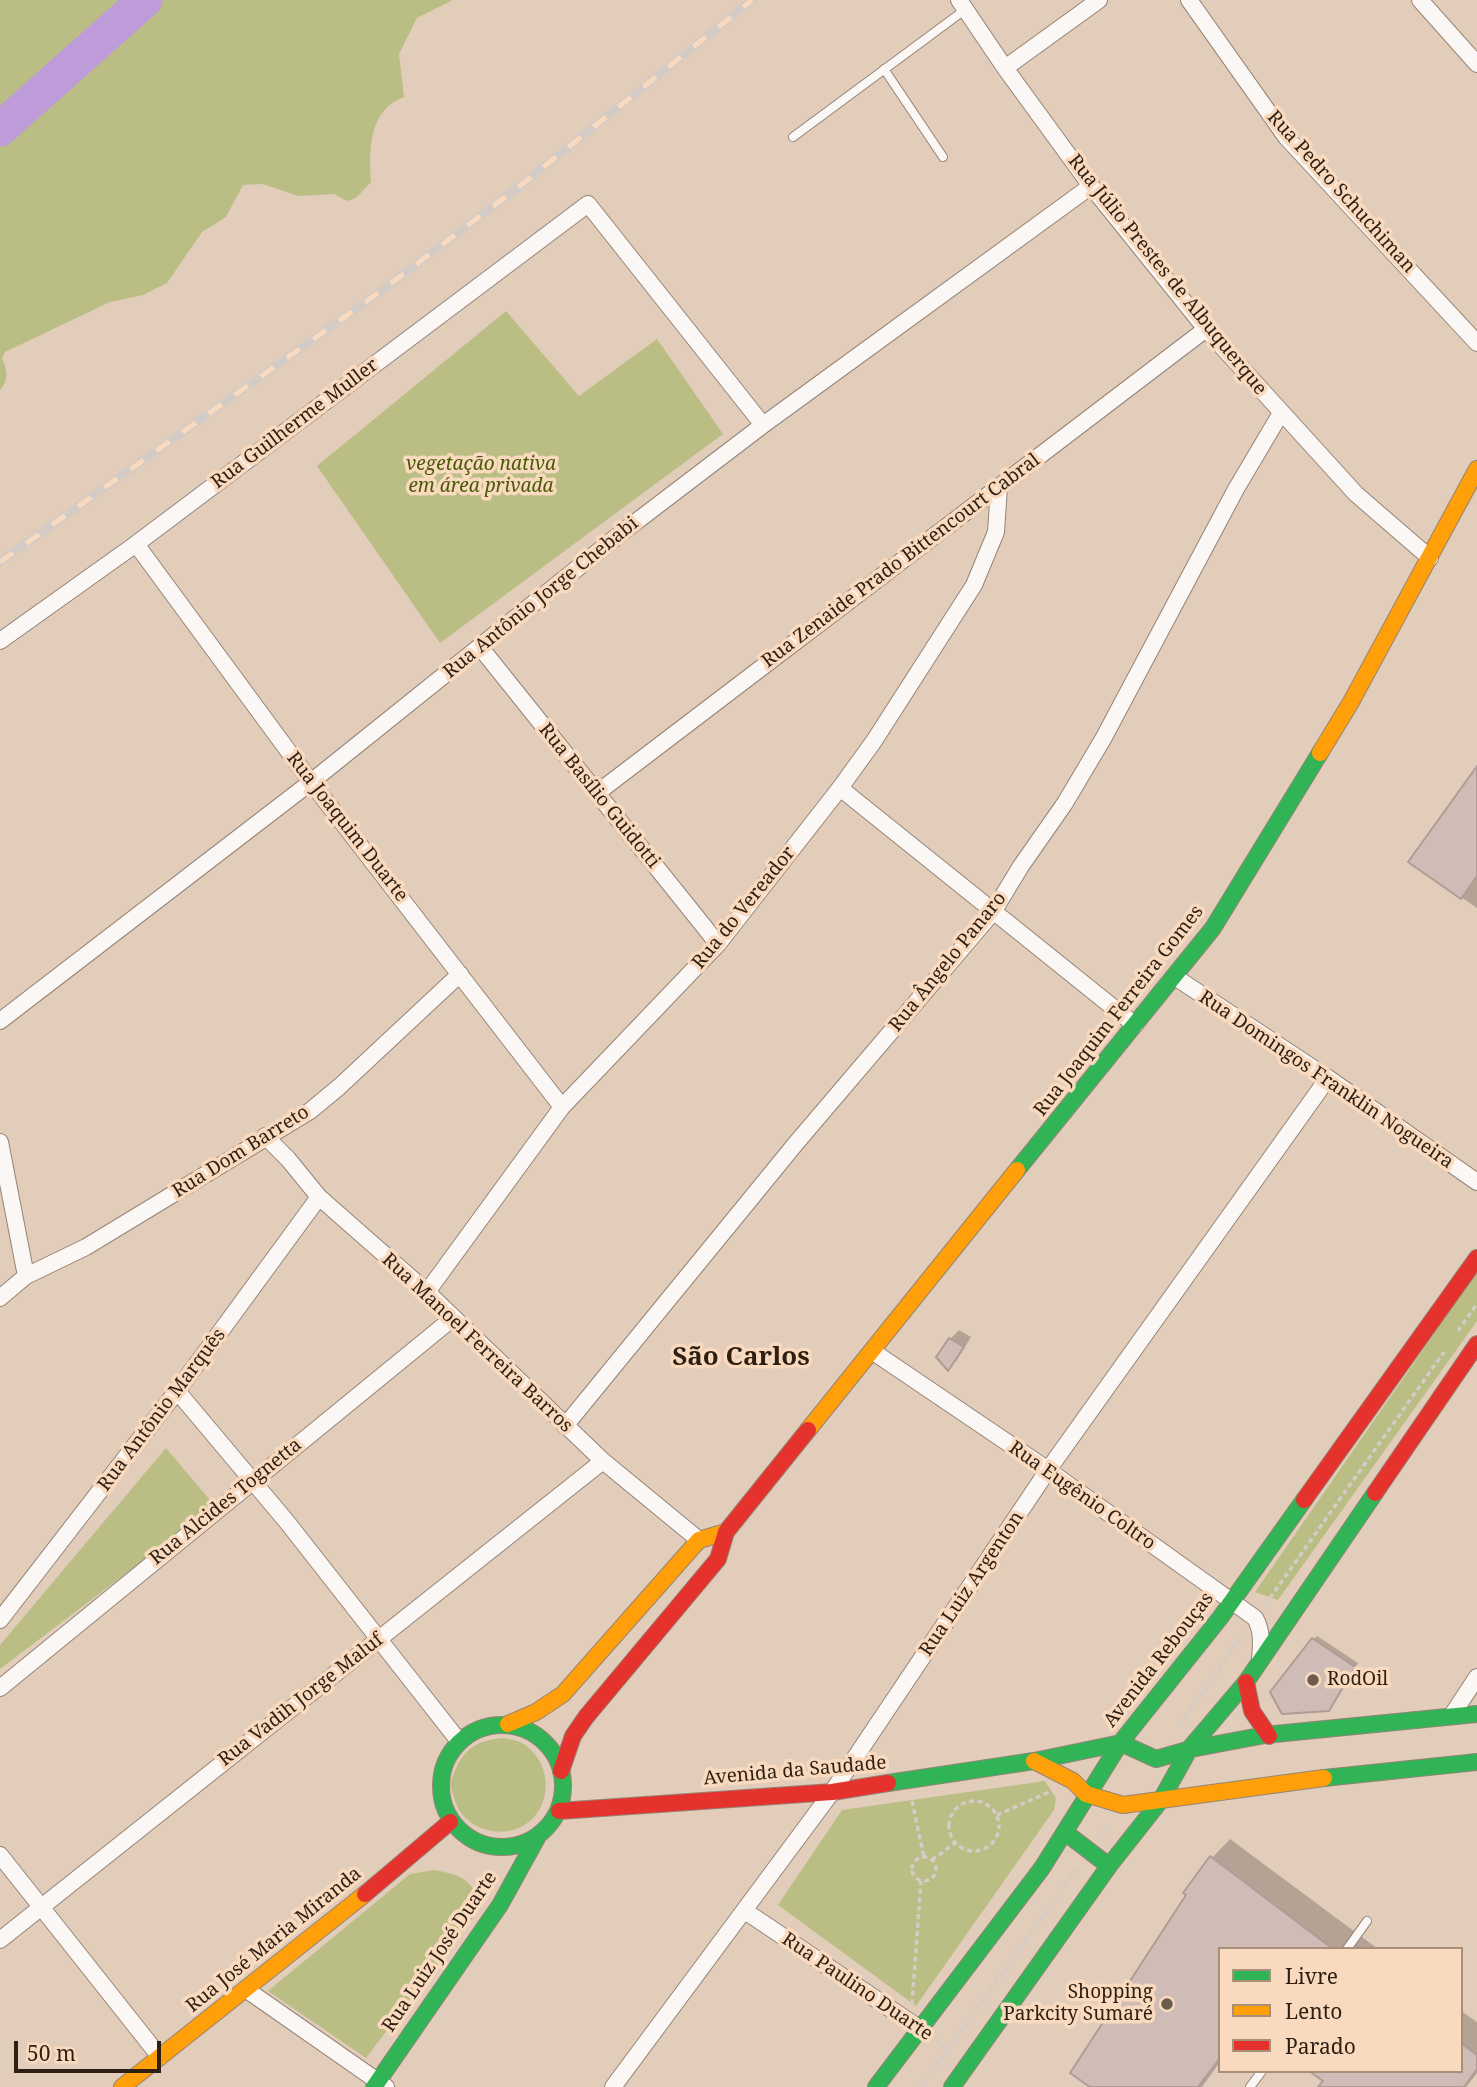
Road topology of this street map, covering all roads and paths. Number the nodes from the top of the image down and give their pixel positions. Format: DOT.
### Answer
graph roads {
  1 [pos="1099,0"];
  2 [pos="1189,0"];
  3 [pos="1420,0"];
  4 [pos="963,5"];
  5 [pos="1477,64"];
  6 [pos="1005,68"];
  7 [pos="884,69"];
  8 [pos="793,137"];
  9 [pos="943,157"];
  10 [pos="1091,186"];
  11 [pos="1206,329"];
  12 [pos="1477,343"];
  13 [pos="1281,413"];
  14 [pos="763,425"];
  15 [pos="1477,469"];
  16 [pos="999,487"];
  17 [pos="136,544"];
  18 [pos="1430,558"];
  19 [pos="0,641"];
  20 [pos="480,647"];
  21 [pos="311,782"];
  22 [pos="840,788"];
  23 [pos="597,793"];
  24 [pos="993,912"];
  25 [pos="718,944"];
  26 [pos="460,974"];
  27 [pos="1175,977"];
  28 [pos="0,1021"];
  29 [pos="1135,1024"];
  30 [pos="1328,1078"];
  31 [pos="562,1107"];
  32 [pos="265,1136"];
  33 [pos="0,1142"];
  34 [pos="1477,1182"];
  35 [pos="319,1197"];
  36 [pos="1477,1258"];
  37 [pos="26,1276"];
  38 [pos="427,1292"];
  39 [pos="0,1298"];
  40 [pos="1477,1304"];
  41 [pos="453,1318"];
  42 [pos="1455,1336"];
  43 [pos="1477,1344"];
  44 [pos="1447,1346"];
  45 [pos="872,1351"];
  46 [pos="177,1391"];
  47 [pos="565,1426"];
  48 [pos="603,1461"];
  49 [pos="1048,1470"];
  50 [pos="252,1481"];
  51 [pos="726,1532"];
  52 [pos="699,1540"];
  53 [pos="1232,1601"];
  54 [pos="1255,1618"];
  55 [pos="0,1620"];
  56 [pos="379,1639"];
  57 [pos="1260,1660"];
  58 [pos="1477,1676"];
  59 [pos="1246,1682"];
  60 [pos="0,1688"];
  61 [pos="1477,1714"];
  62 [pos="1452,1715"];
  63 [pos="508,1724"];
  64 [pos="1176,1730"];
  65 [pos="1269,1736"];
  66 [pos="458,1740"];
  67 [pos="1121,1743"];
  68 [pos="1191,1748"];
  69 [pos="1034,1761"];
  70 [pos="1477,1762"];
  71 [pos="561,1771"];
  72 [pos="907,1781"];
  73 [pos="1073,1781"];
  74 [pos="832,1792"];
  75 [pos="1086,1794"];
  76 [pos="1161,1800"];
  77 [pos="1123,1805"];
  78 [pos="558,1811"];
  79 [pos="997,1815"];
  80 [pos="450,1822"];
  81 [pos="1066,1833"];
  82 [pos="537,1838"];
  83 [pos="956,1843"];
  84 [pos="1089,1852"];
  85 [pos="0,1855"];
  86 [pos="925,1857"];
  87 [pos="931,1860"];
  88 [pos="1109,1866"];
  89 [pos="921,1881"];
  90 [pos="41,1906"];
  91 [pos="745,1911"];
  92 [pos="1367,1921"];
  93 [pos="0,1940"];
  94 [pos="1348,1947"];
  95 [pos="247,1990"];
  96 [pos="915,2025"];
  97 [pos="948,2049"];
  98 [pos="160,2057"];
  99 [pos="969,2063"];
  100 [pos="379,2085"];
  101 [pos="122,2087"];
  102 [pos="613,2087"];
  103 [pos="876,2087"];
  104 [pos="920,2087"];
  105 [pos="952,2087"];
  1 -- 6 [label="street"];
  2 -- 12 [label="street, Rua Pedro Schuchiman"];
  3 -- 5 [label="street"];
  4 -- 6 [label="street, Rua Júlio Prestes de Albuquerque"];
  4 -- 7 [label="lane"];
  6 -- 10 [label="street, Rua Júlio Prestes de Albuquerque"];
  7 -- 8 [label="lane"];
  7 -- 9 [label="lane"];
  10 -- 11 [label="street, Rua Júlio Prestes de Albuquerque"];
  10 -- 14 [label="street, Rua Antônio Jorge Chebabi"];
  11 -- 13 [label="street, Rua Júlio Prestes de Albuquerque"];
  11 -- 16 [label="street, Rua Zenaide Prado Bittencourt Cabral"];
  13 -- 18 [label="street, Rua Júlio Prestes de Albuquerque"];
  13 -- 24 [label="street, Rua Ângelo Panaro"];
  14 -- 17 [label="street, Rua Guilherme Muller"];
  14 -- 20 [label="street, Rua Antônio Jorge Chebabi"];
  15 -- 18 [label="street, Rua Joaquim Ferreira Gomes"];
  16 -- 22 [label="street, Rua do Vereador"];
  16 -- 23 [label="street, Rua Zenaide Prado Bittencourt Cabral"];
  17 -- 19 [label="street, Rua Guilherme Muller"];
  17 -- 21 [label="street, Rua Joaquim Duarte"];
  18 -- 27 [label="street, Rua Joaquim Ferreira Gomes"];
  20 -- 21 [label="street, Rua Antônio Jorge Chebabi"];
  20 -- 23 [label="street, Rua Basílio Guidotti"];
  21 -- 26 [label="street, Rua Joaquim Duarte"];
  21 -- 28 [label="street, Rua Antônio Jorge Chebabi"];
  22 -- 24 [label="street"];
  22 -- 25 [label="street, Rua do Vereador"];
  23 -- 25 [label="street, Rua Basílio Guidotti"];
  24 -- 29 [label="street"];
  24 -- 47 [label="street, Rua Ângelo Panaro"];
  25 -- 31 [label="street, Rua do Vereador"];
  26 -- 31 [label="street, Rua Joaquim Duarte"];
  26 -- 32 [label="street, Rua Dom Barreto"];
  27 -- 29 [label="street, Rua Joaquim Ferreira Gomes"];
  27 -- 30 [label="street, Rua Domingos Franklin Nogueira"];
  29 -- 45 [label="street, Rua Joaquim Ferreira Gomes"];
  30 -- 34 [label="street, Rua Domingos Franklin Nogueira"];
  30 -- 49 [label="street, Rua Luiz Argenton"];
  31 -- 38 [label="street, Rua do Vereador"];
  32 -- 35 [label="street, Rua Manoel Ferreira Barros"];
  32 -- 37 [label="street, Rua Dom Barreto"];
  33 -- 37 [label="street"];
  35 -- 38 [label="street, Rua Manoel Ferreira Barros"];
  35 -- 46 [label="street, Rua Antônio Marquês"];
  36 -- 53 [label="street, Avenida Rebouças"];
  37 -- 39 [label="street, Rua Dom Barreto"];
  38 -- 41 [label="street, Rua Manoel Ferreira Barros"];
  40 -- 42 [label="path"];
  41 -- 47 [label="street, Rua Manoel Ferreira Barros"];
  41 -- 50 [label="street, Rua Alcides Tognetta"];
  43 -- 57 [label="street"];
  44 -- 54 [label="path"];
  45 -- 49 [label="street, Rua Eugênio Coltro"];
  45 -- 51 [label="street, Rua Joaquim Ferreira Gomes"];
  46 -- 50 [label="street"];
  46 -- 55 [label="street, Rua Antônio Marquês"];
  47 -- 48 [label="street, Rua Manoel Ferreira Barros"];
  48 -- 52 [label="street, Rua Manoel Ferreira Barros"];
  48 -- 56 [label="street, Rua Vadih Jorge Maluf"];
  49 -- 53 [label="street, Rua Eugênio Coltro"];
  49 -- 74 [label="street, Rua Luiz Argenton"];
  50 -- 56 [label="street"];
  50 -- 60 [label="street, Rua Alcides Tognetta"];
  51 -- 52 [label="street"];
  51 -- 71 [label="street, Rua Joaquim Ferreira Gomes"];
  52 -- 63 [label="street"];
  53 -- 54 [label="street, Rua Eugênio Coltro"];
  53 -- 67 [label="street, Avenida Rebouças"];
  54 -- 57 [label="street"];
  54 -- 64 [label="path"];
  56 -- 66 [label="street"];
  56 -- 90 [label="street, Rua Vadih Jorge Maluf"];
  57 -- 59 [label="street"];
  58 -- 62 [label="street"];
  59 -- 65 [label="street"];
  59 -- 68 [label="street"];
  61 -- 62 [label="street"];
  62 -- 65 [label="street"];
  63 -- 66 [label="street"];
  63 -- 71 [label="street"];
  65 -- 68 [label="street"];
  66 -- 80 [label="street"];
  67 -- 68 [label="street"];
  67 -- 69 [label="street, Avenida da Saudade"];
  67 -- 75 [label="street, Avenida Rebouças"];
  68 -- 76 [label="street"];
  69 -- 72 [label="street, Avenida da Saudade"];
  69 -- 73 [label="street"];
  70 -- 76 [label="street"];
  71 -- 78 [label="street"];
  72 -- 74 [label="street, Avenida da Saudade"];
  72 -- 86 [label="path"];
  73 -- 75 [label="street"];
  73 -- 79 [label="path"];
  74 -- 78 [label="street, Avenida da Saudade"];
  74 -- 91 [label="street, Rua Luiz Argenton"];
  75 -- 77 [label="street"];
  75 -- 81 [label="street, Avenida Rebouças"];
  76 -- 77 [label="street"];
  76 -- 88 [label="street"];
  77 -- 84 [label="path"];
  78 -- 82 [label="street"];
  79 -- 83 [label="path"];
  79 -- 83 [label="path"];
  80 -- 82 [label="street"];
  80 -- 95 [label="street, Rua José Maria Miranda"];
  81 -- 84 [label="street"];
  81 -- 96 [label="street, Avenida Rebouças"];
  82 -- 100 [label="street, Rua Luiz José Duarte"];
  83 -- 87 [label="path"];
  84 -- 88 [label="street"];
  84 -- 97 [label="path"];
  85 -- 90 [label="street"];
  86 -- 87 [label="path"];
  86 -- 89 [label="path"];
  87 -- 89 [label="path"];
  88 -- 99 [label="street"];
  89 -- 96 [label="path"];
  90 -- 93 [label="street, Rua Vadih Jorge Maluf"];
  90 -- 98 [label="street"];
  91 -- 96 [label="street, Rua Paulino Duarte"];
  91 -- 102 [label="street, Rua Luiz Argenton"];
  92 -- 94 [label="lane"];
  95 -- 98 [label="street, Rua José Maria Miranda"];
  95 -- 100 [label="street"];
  96 -- 97 [label="path, Rua Paulino Duarte"];
  96 -- 103 [label="street, Avenida Rebouças"];
  97 -- 99 [label="path, Rua Paulino Duarte"];
  97 -- 104 [label="path"];
  98 -- 101 [label="street, Rua José Maria Miranda"];
  99 -- 105 [label="street"];
}
